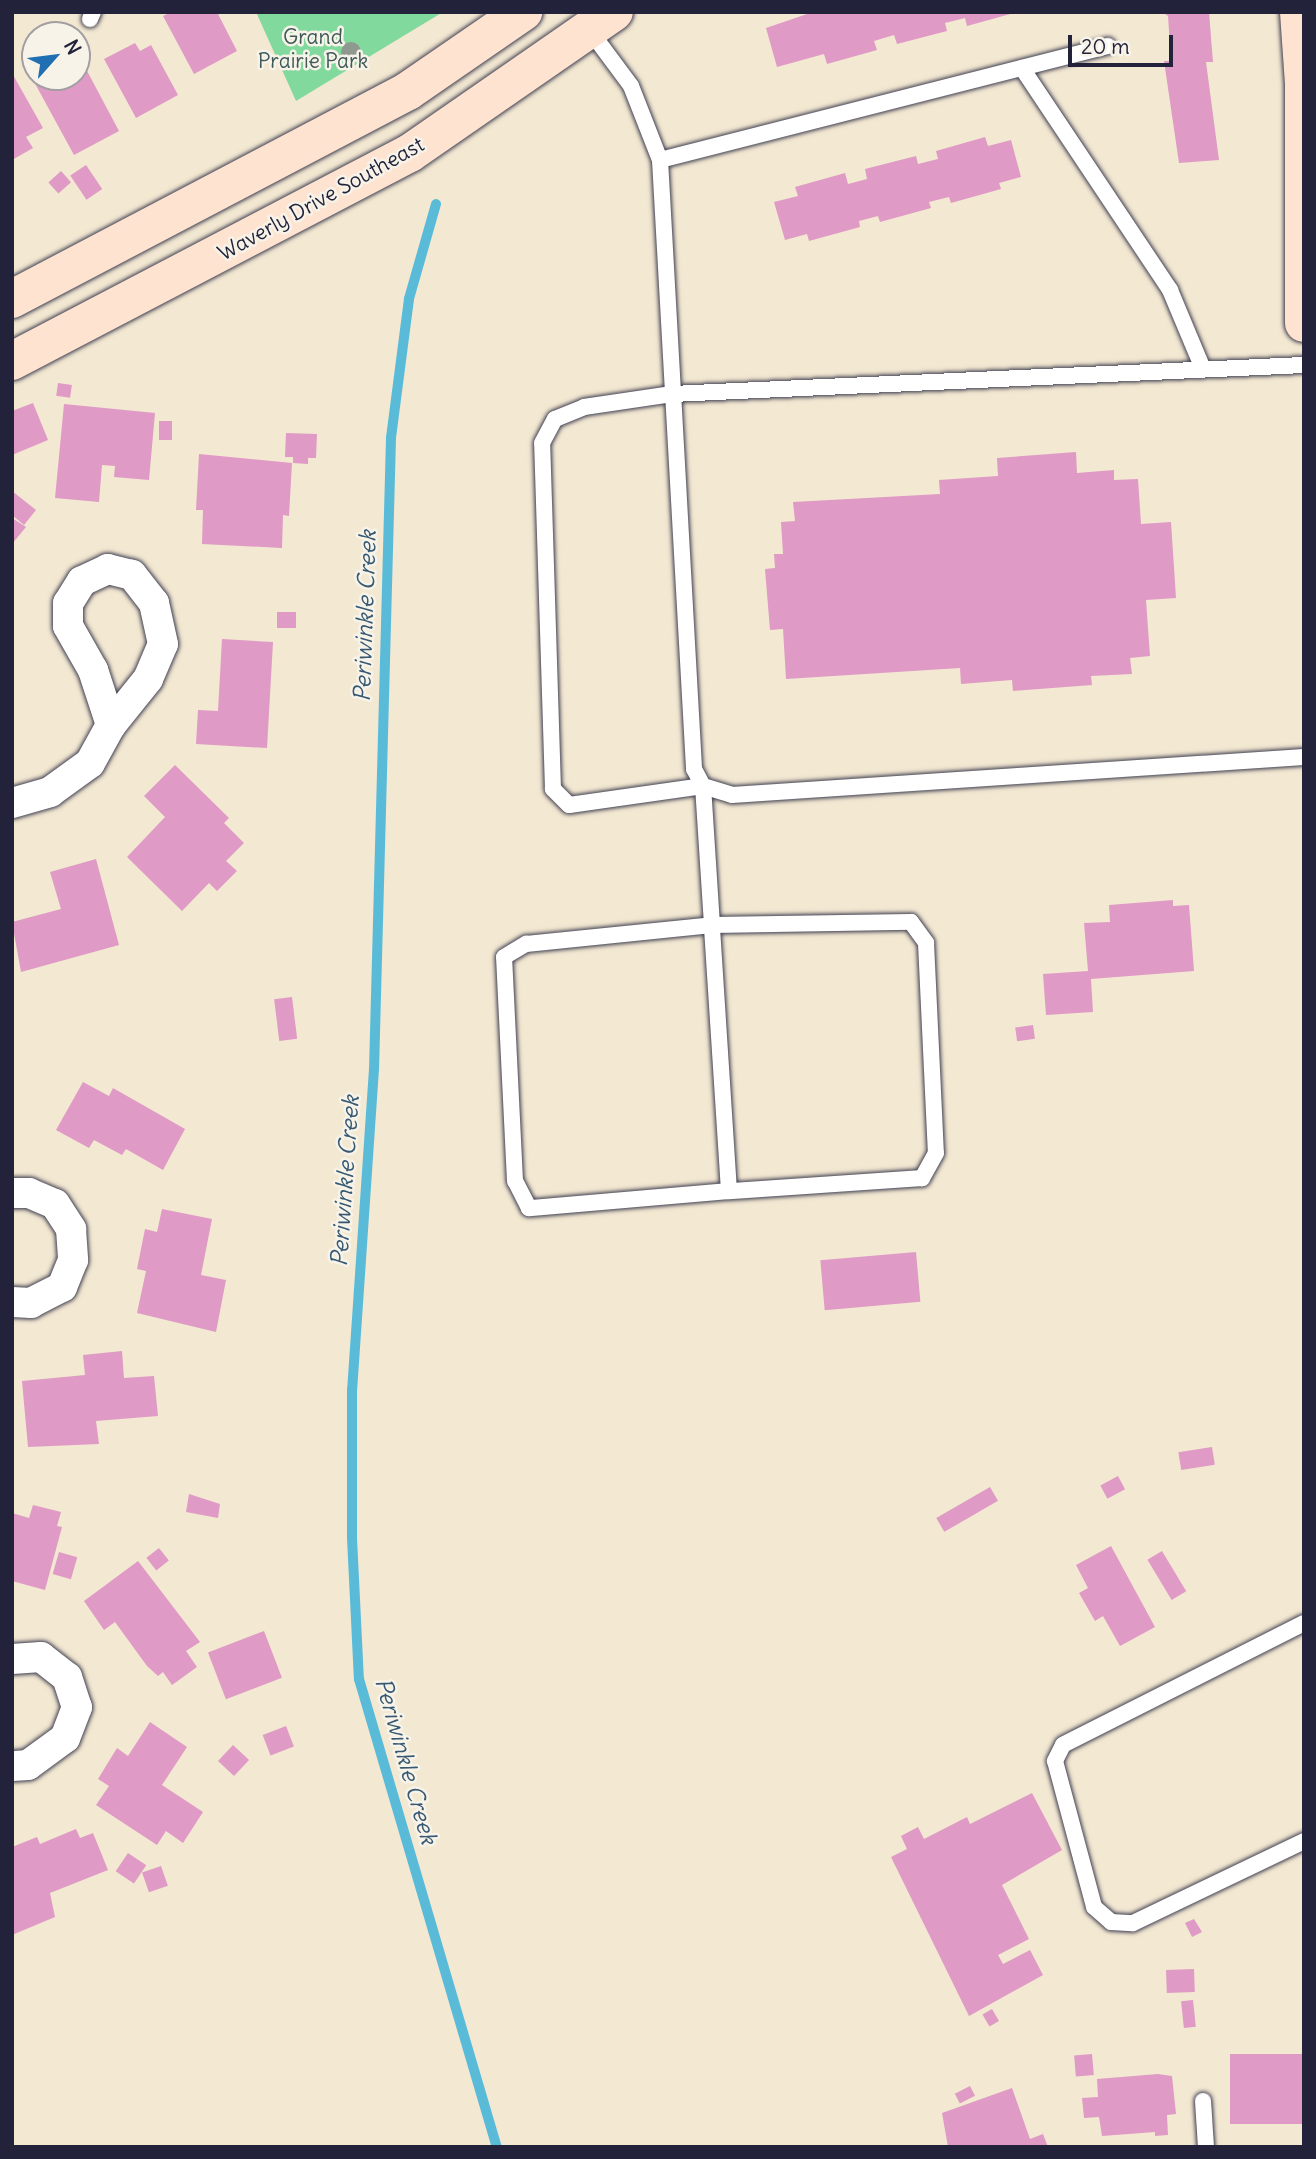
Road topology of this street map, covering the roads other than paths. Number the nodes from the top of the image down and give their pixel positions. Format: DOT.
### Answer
graph roads {
  1 [pos="523,12"];
  2 [pos="1299,12"];
  3 [pos="601,20"];
  4 [pos="1108,46"];
  5 [pos="1022,68"];
  6 [pos="660,160"];
  7 [pos="12,299"];
  8 [pos="1304,323"];
  9 [pos="12,361"];
  10 [pos="1304,365"];
  11 [pos="1203,369"];
  12 [pos="672,394"];
  13 [pos="111,725"];
  14 [pos="1304,757"];
  15 [pos="703,786"];
  16 [pos="12,803"];
  17 [pos="712,925"];
  18 [pos="729,1191"];
  19 [pos="12,1193"];
  20 [pos="12,1302"];
  21 [pos="1304,1623"];
  22 [pos="12,1659"];
  23 [pos="12,1766"];
  24 [pos="1304,1841"];
  25 [pos="1203,2101"];
  26 [pos="1206,2147"];
  1 -- 7 [label="main road"];
  2 -- 8 [label="main road"];
  3 -- 6 [label="lane"];
  3 -- 9 [label="main road, Waverly Drive Southeast"];
  4 -- 5 [label="lane"];
  5 -- 6 [label="lane"];
  5 -- 11 [label="lane"];
  6 -- 12 [label="lane"];
  10 -- 11 [label="lane"];
  11 -- 12 [label="lane"];
  12 -- 15 [label="lane"];
  12 -- 15 [label="lane"];
  13 -- 13 [label="street"];
  13 -- 16 [label="street"];
  14 -- 15 [label="lane"];
  15 -- 17 [label="lane"];
  17 -- 18 [label="lane"];
  17 -- 18 [label="lane"];
  17 -- 18 [label="lane"];
  19 -- 20 [label="street"];
  21 -- 24 [label="lane"];
  22 -- 23 [label="street"];
  25 -- 26 [label="lane"];
}
